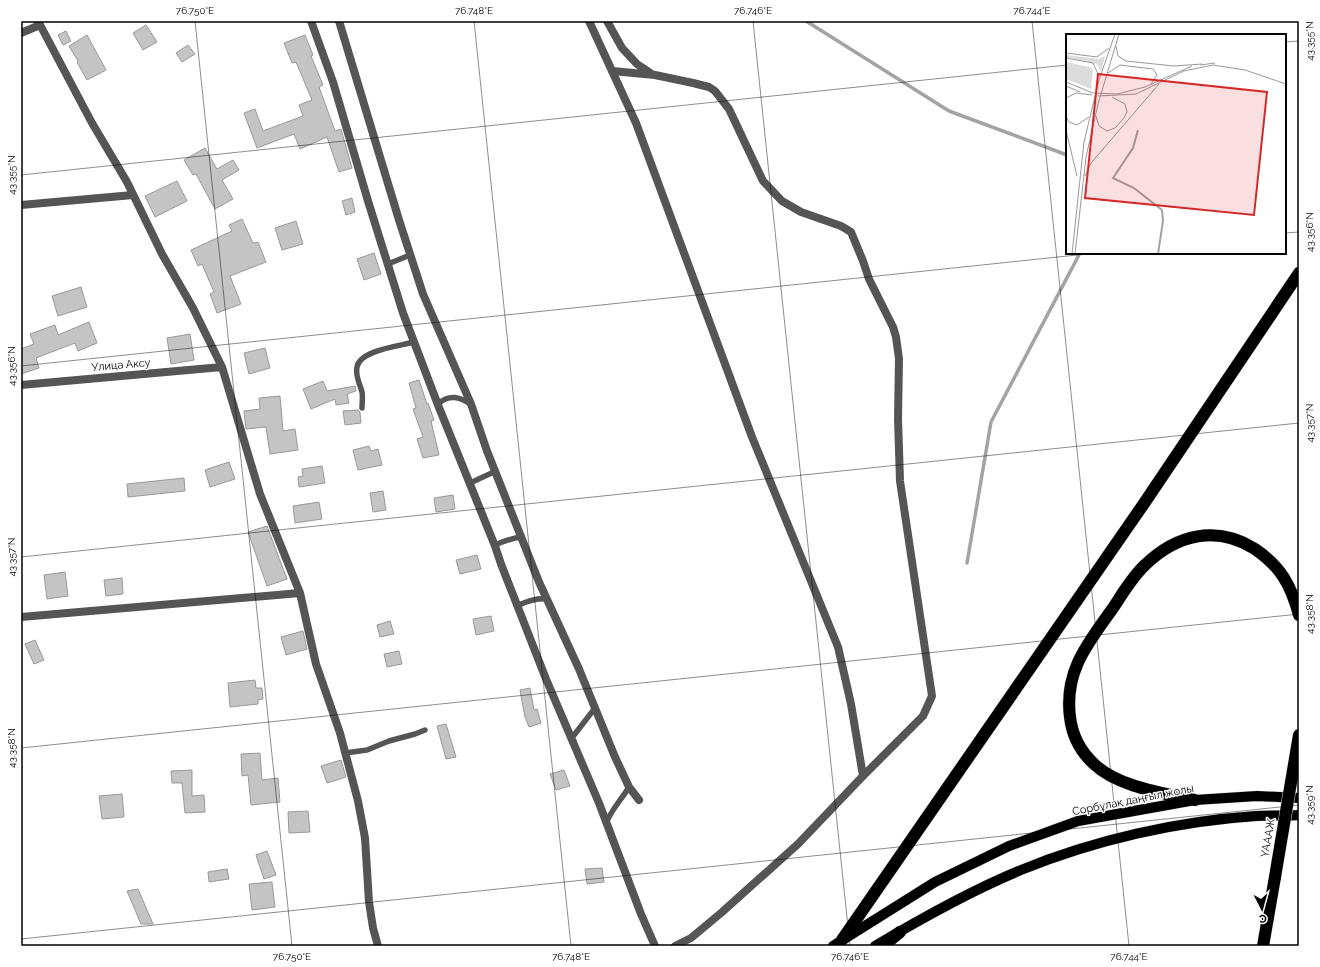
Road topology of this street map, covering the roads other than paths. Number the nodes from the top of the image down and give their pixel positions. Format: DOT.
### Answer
graph roads {
  1 [pos="311,21"];
  2 [pos="339,21"];
  3 [pos="589,21"];
  4 [pos="607,21"];
  5 [pos="39,23"];
  6 [pos="21,33"];
  7 [pos="612,71"];
  8 [pos="655,75"];
  9 [pos="133,195"];
  10 [pos="21,205"];
  11 [pos="410,255"];
  12 [pos="388,264"];
  13 [pos="1299,273"];
  14 [pos="414,342"];
  15 [pos="222,367"];
  16 [pos="21,385"];
  17 [pos="471,404"];
  18 [pos="362,408"];
  19 [pos="441,412"];
  20 [pos="496,471"];
  21 [pos="470,483"];
  22 [pos="522,537"];
  23 [pos="496,549"];
  24 [pos="300,593"];
  25 [pos="547,599"];
  26 [pos="520,612"];
  27 [pos="1299,615"];
  28 [pos="21,617"];
  29 [pos="595,708"];
  30 [pos="425,730"];
  31 [pos="1299,735"];
  32 [pos="571,739"];
  33 [pos="345,753"];
  34 [pos="863,776"];
  35 [pos="629,787"];
  36 [pos="1299,798"];
  37 [pos="639,800"];
  38 [pos="1195,800"];
  39 [pos="1299,815"];
  40 [pos="606,824"];
  41 [pos="1269,914"];
  42 [pos="900,932"];
  43 [pos="838,943"];
  44 [pos="378,946"];
  45 [pos="655,946"];
  46 [pos="675,946"];
  47 [pos="875,946"];
  48 [pos="883,946"];
  49 [pos="1257,946"];
  50 [pos="1263,946"];
  1 -- 12 [label="street"];
  2 -- 11 [label="street"];
  3 -- 7 [label="street"];
  4 -- 8 [label="street"];
  5 -- 6 [label="street"];
  5 -- 9 [label="street"];
  7 -- 8 [label="street"];
  7 -- 34 [label="street"];
  8 -- 34 [label="street"];
  9 -- 10 [label="street"];
  9 -- 15 [label="street"];
  11 -- 12 [label="lane"];
  11 -- 17 [label="street"];
  12 -- 14 [label="street"];
  13 -- 43 [label="highway"];
  14 -- 18 [label="lane"];
  14 -- 19 [label="street"];
  15 -- 16 [label="street, Улица Аксу"];
  15 -- 24 [label="street"];
  17 -- 19 [label="lane"];
  17 -- 20 [label="street"];
  19 -- 21 [label="street"];
  20 -- 21 [label="lane"];
  20 -- 22 [label="street"];
  21 -- 23 [label="street"];
  22 -- 23 [label="lane"];
  22 -- 25 [label="street"];
  23 -- 26 [label="street"];
  24 -- 28 [label="street"];
  24 -- 33 [label="street"];
  25 -- 26 [label="lane"];
  25 -- 29 [label="street"];
  26 -- 32 [label="street"];
  27 -- 38 [label="highway"];
  29 -- 32 [label="lane"];
  29 -- 35 [label="street"];
  30 -- 33 [label="lane"];
  31 -- 41 [label="highway, ҮАААЖ, bridge"];
  32 -- 40 [label="street"];
  33 -- 44 [label="street"];
  34 -- 46 [label="street"];
  35 -- 37 [label="street"];
  35 -- 40 [label="lane"];
  36 -- 38 [label="main road, Сорбұлақ даңғыл жолы"];
  38 -- 43 [label="main road, Сорбұлақ даңғыл жолы"];
  39 -- 42 [label="main road"];
  40 -- 45 [label="street"];
  41 -- 49 [label="highway"];
  41 -- 50 [label="highway, ҮАААЖ"];
  42 -- 47 [label="main road"];
  42 -- 48 [label="highway"];
}
